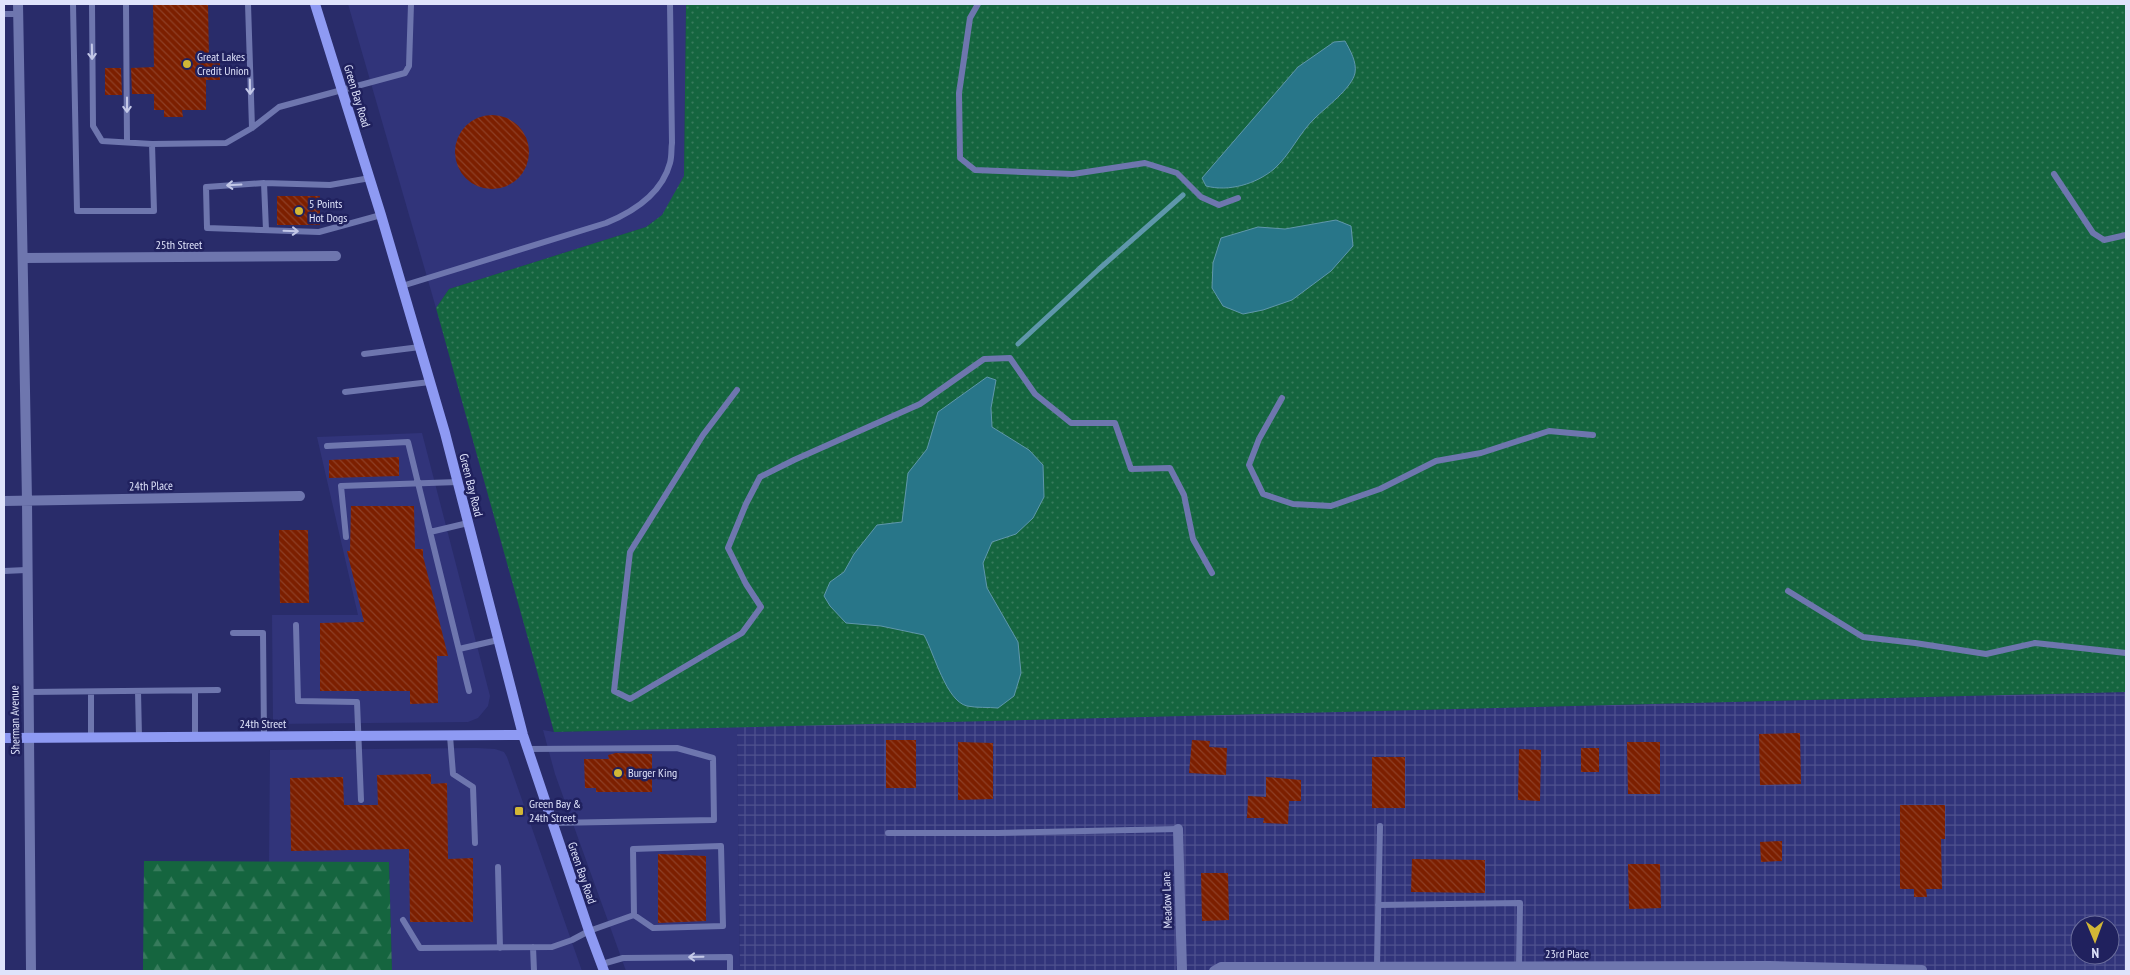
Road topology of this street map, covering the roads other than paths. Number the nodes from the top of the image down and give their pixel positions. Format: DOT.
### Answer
graph roads {
  1 [pos="73,4"];
  2 [pos="92,4"];
  3 [pos="126,4"];
  4 [pos="248,4"];
  5 [pos="315,4"];
  6 [pos="411,4"];
  7 [pos="670,4"];
  8 [pos="978,4"];
  9 [pos="18,9"];
  10 [pos="4,14"];
  11 [pos="342,89"];
  12 [pos="252,128"];
  13 [pos="127,142"];
  14 [pos="152,144"];
  15 [pos="2054,174"];
  16 [pos="370,178"];
  17 [pos="264,183"];
  18 [pos="1238,198"];
  19 [pos="381,215"];
  20 [pos="266,230"];
  21 [pos="2126,235"];
  22 [pos="336,256"];
  23 [pos="23,258"];
  24 [pos="402,286"];
  25 [pos="420,347"];
  26 [pos="364,354"];
  27 [pos="430,382"];
  28 [pos="737,390"];
  29 [pos="345,392"];
  30 [pos="1282,398"];
  31 [pos="1593,435"];
  32 [pos="327,446"];
  33 [pos="458,482"];
  34 [pos="418,484"];
  35 [pos="300,496"];
  36 [pos="4,501"];
  37 [pos="27,501"];
  38 [pos="468,523"];
  39 [pos="430,532"];
  40 [pos="346,537"];
  41 [pos="26,570"];
  42 [pos="4,571"];
  43 [pos="1212,573"];
  44 [pos="1788,591"];
  45 [pos="296,625"];
  46 [pos="233,634"];
  47 [pos="498,640"];
  48 [pos="459,649"];
  49 [pos="2126,653"];
  50 [pos="218,690"];
  51 [pos="138,691"];
  52 [pos="195,691"];
  53 [pos="469,691"];
  54 [pos="28,692"];
  55 [pos="91,692"];
  56 [pos="523,735"];
  57 [pos="195,736"];
  58 [pos="264,736"];
  59 [pos="358,736"];
  60 [pos="450,736"];
  61 [pos="91,737"];
  62 [pos="139,737"];
  63 [pos="4,738"];
  64 [pos="28,738"];
  65 [pos="527,750"];
  66 [pos="361,800"];
  67 [pos="552,823"];
  68 [pos="1380,826"];
  69 [pos="1178,829"];
  70 [pos="888,833"];
  71 [pos="475,843"];
  72 [pos="498,866"];
  73 [pos="1378,905"];
  74 [pos="634,915"];
  75 [pos="403,920"];
  76 [pos="589,931"];
  77 [pos="500,948"];
  78 [pos="533,948"];
  79 [pos="1377,966"];
  80 [pos="1519,966"];
  81 [pos="603,968"];
  82 [pos="1922,970"];
  83 [pos="31,971"];
  84 [pos="534,971"];
  85 [pos="730,971"];
  86 [pos="1182,971"];
  87 [pos="1214,971"];
  1 -- 14 [label="lane"];
  2 -- 13 [label="lane, one-way"];
  3 -- 13 [label="lane, one-way"];
  4 -- 12 [label="lane, one-way"];
  5 -- 11 [label="main road, Green Bay Road"];
  6 -- 11 [label="lane"];
  7 -- 24 [label="lane"];
  8 -- 18 [label="lane"];
  9 -- 10 [label="lane"];
  9 -- 23 [label="street, Sherman Avenue"];
  11 -- 12 [label="lane"];
  11 -- 16 [label="main road, Green Bay Road"];
  12 -- 14 [label="lane"];
  13 -- 14 [label="lane"];
  15 -- 21 [label="lane"];
  16 -- 17 [label="lane"];
  16 -- 19 [label="main road, Green Bay Road"];
  17 -- 20 [label="lane"];
  17 -- 20 [label="lane, one-way"];
  20 -- 19 [label="lane, one-way"];
  19 -- 24 [label="main road, Green Bay Road"];
  22 -- 23 [label="street, 25th Street"];
  23 -- 37 [label="street, Sherman Avenue"];
  24 -- 25 [label="main road, Green Bay Road"];
  25 -- 26 [label="lane"];
  25 -- 27 [label="main road, Green Bay Road"];
  27 -- 29 [label="lane"];
  27 -- 33 [label="main road, Green Bay Road"];
  28 -- 43 [label="lane"];
  30 -- 31 [label="lane"];
  32 -- 34 [label="lane"];
  33 -- 34 [label="lane"];
  33 -- 38 [label="main road, Green Bay Road"];
  34 -- 39 [label="lane"];
  34 -- 40 [label="lane"];
  35 -- 37 [label="street, 24th Place"];
  36 -- 37 [label="street, 24th Place"];
  37 -- 41 [label="street, Sherman Avenue"];
  38 -- 39 [label="lane"];
  38 -- 47 [label="main road, Green Bay Road"];
  39 -- 48 [label="lane"];
  41 -- 42 [label="lane"];
  41 -- 54 [label="street, Sherman Avenue"];
  44 -- 49 [label="lane"];
  45 -- 59 [label="lane"];
  46 -- 58 [label="lane"];
  47 -- 48 [label="lane"];
  47 -- 56 [label="main road, Green Bay Road"];
  48 -- 53 [label="lane"];
  50 -- 52 [label="lane"];
  51 -- 52 [label="lane"];
  51 -- 55 [label="lane"];
  51 -- 62 [label="lane"];
  52 -- 57 [label="lane"];
  54 -- 55 [label="lane"];
  54 -- 64 [label="street, Sherman Avenue"];
  55 -- 61 [label="lane"];
  56 -- 60 [label="main road, 24th Street"];
  56 -- 65 [label="main road, Green Bay Road"];
  57 -- 58 [label="main road, 24th Street"];
  57 -- 62 [label="main road, 24th Street"];
  58 -- 59 [label="main road, 24th Street"];
  59 -- 60 [label="main road, 24th Street"];
  59 -- 66 [label="lane"];
  60 -- 71 [label="lane"];
  61 -- 62 [label="main road, 24th Street"];
  61 -- 64 [label="main road, 24th Street"];
  63 -- 64 [label="main road, 24th Street"];
  64 -- 83 [label="street, Sherman Avenue"];
  65 -- 67 [label="main road, Green Bay Road"];
  65 -- 67 [label="lane"];
  67 -- 76 [label="main road, Green Bay Road"];
  68 -- 73 [label="lane"];
  69 -- 70 [label="lane"];
  69 -- 86 [label="street, Meadow Lane"];
  72 -- 77 [label="lane"];
  73 -- 79 [label="lane"];
  73 -- 80 [label="lane"];
  74 -- 74 [label="lane"];
  74 -- 76 [label="lane"];
  75 -- 77 [label="lane"];
  76 -- 78 [label="lane"];
  76 -- 81 [label="main road, Green Bay Road"];
  77 -- 78 [label="lane"];
  78 -- 84 [label="lane"];
  79 -- 80 [label="street, 23rd Place"];
  79 -- 87 [label="street, 23rd Place"];
  80 -- 82 [label="street, 23rd Place"];
  85 -- 81 [label="lane, one-way"];
}
